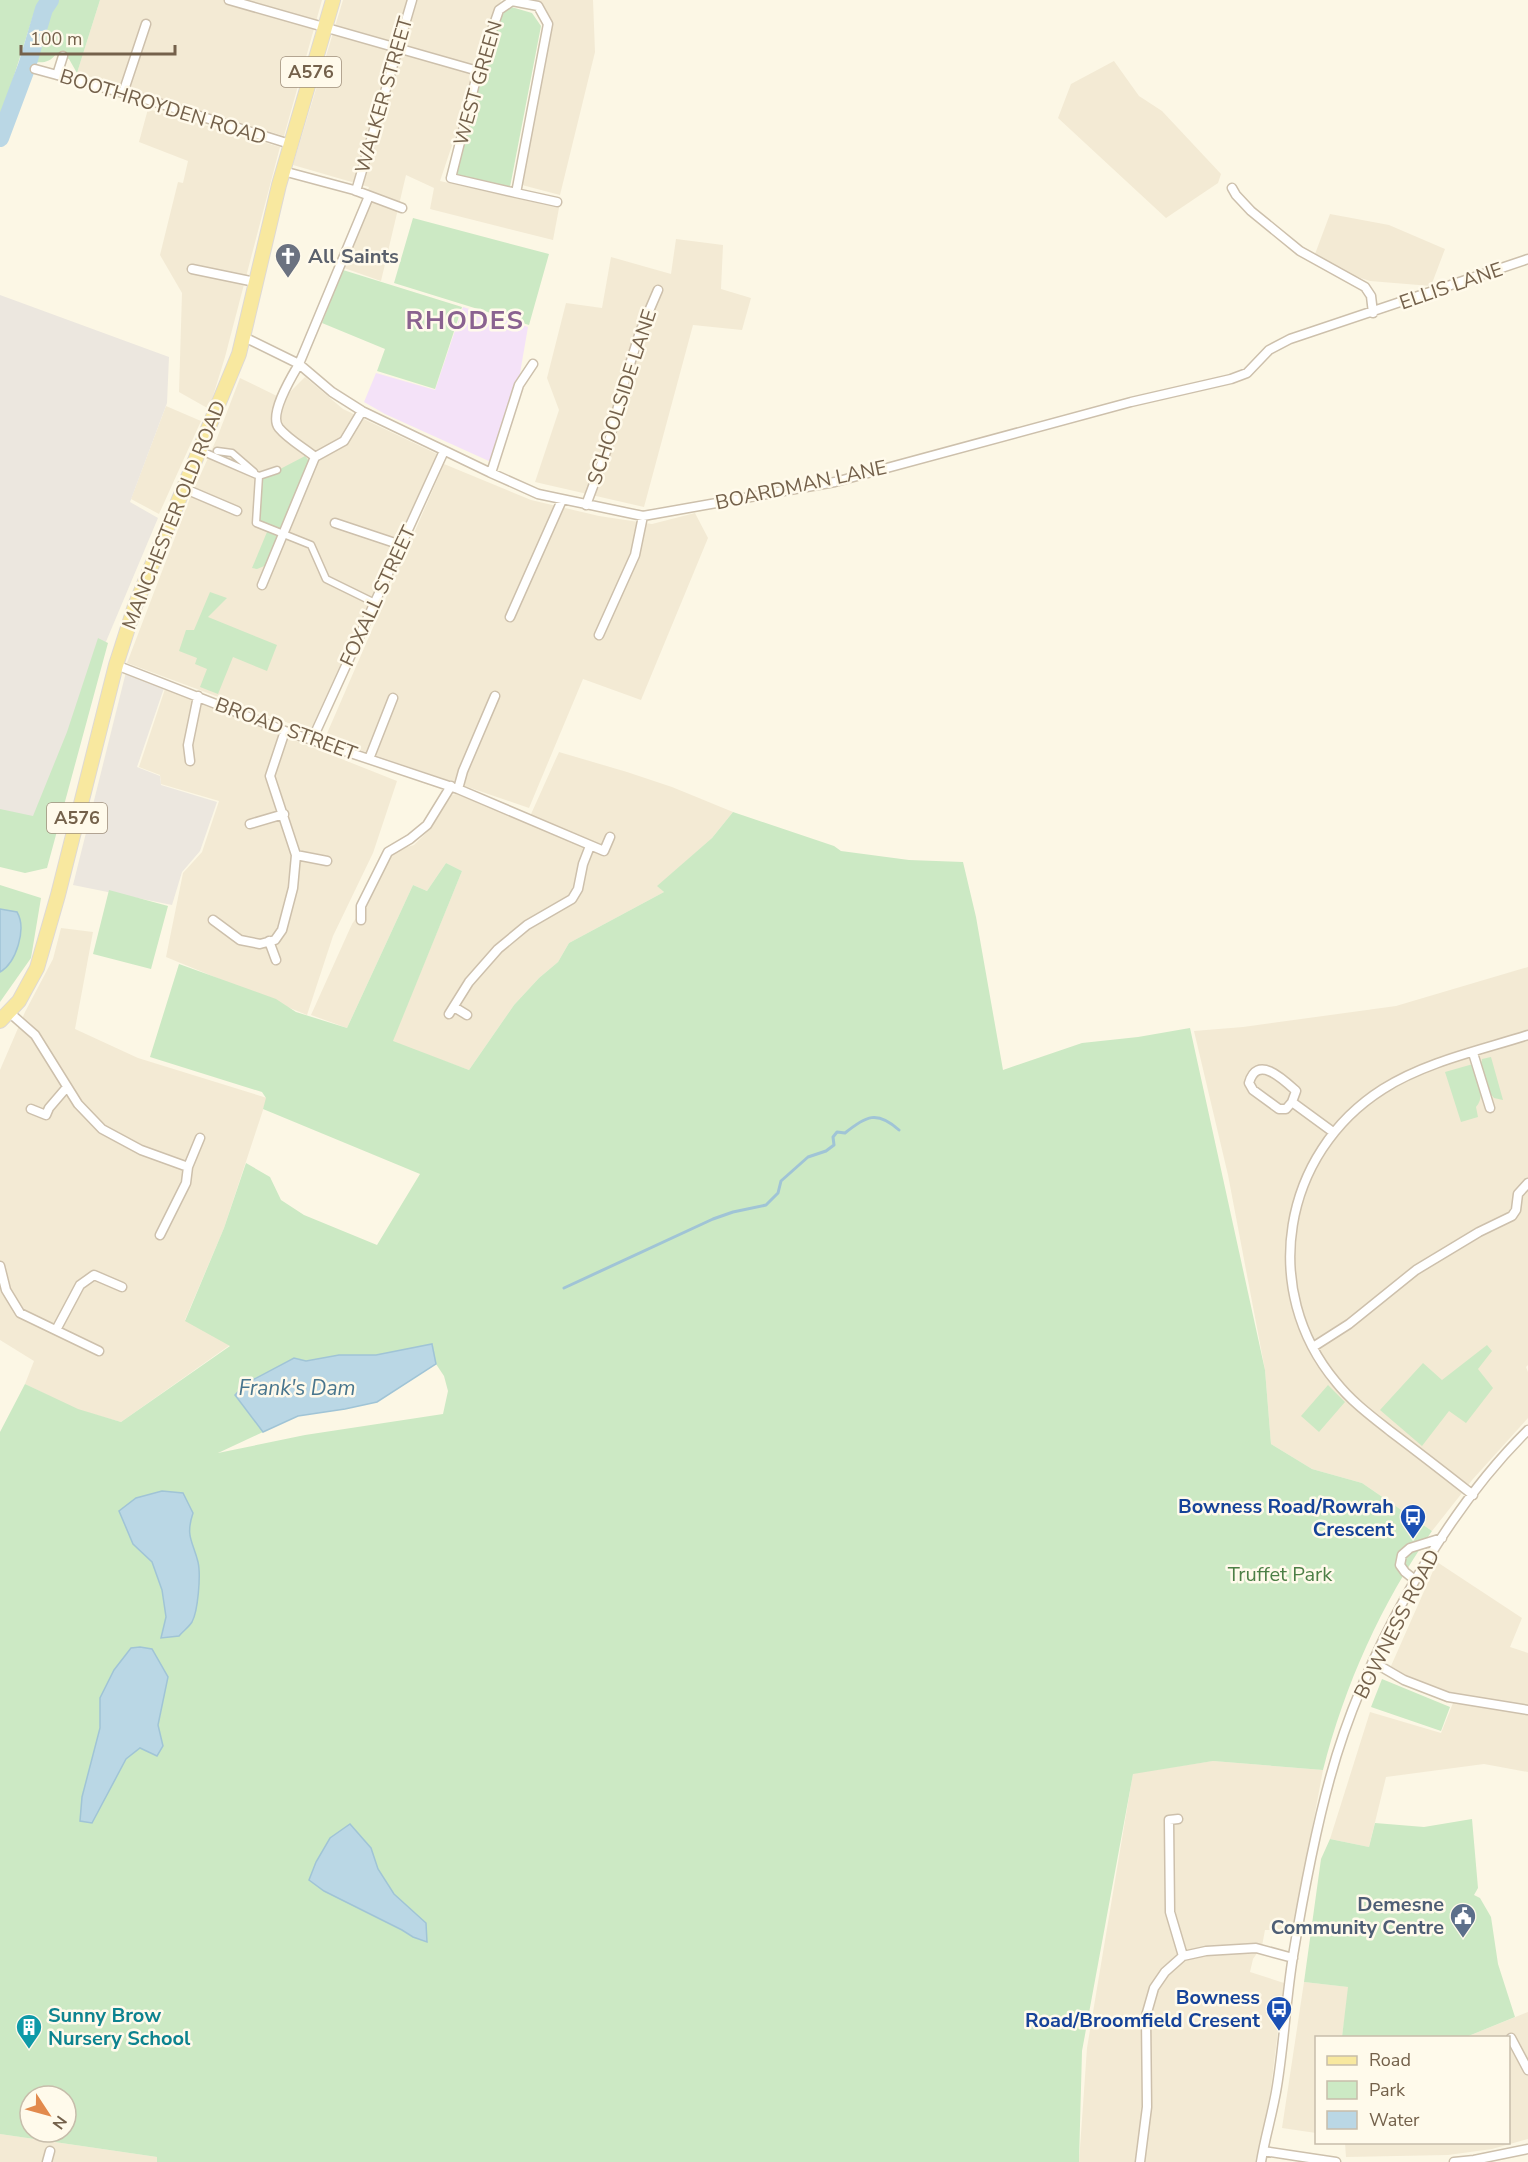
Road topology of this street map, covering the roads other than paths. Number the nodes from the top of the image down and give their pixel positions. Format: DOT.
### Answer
graph roads {
  1 [pos="229,0"];
  2 [pos="333,0"];
  3 [pos="412,0"];
  4 [pos="253,3"];
  5 [pos="146,24"];
  6 [pos="324,28"];
  7 [pos="398,48"];
  8 [pos="63,56"];
  9 [pos="35,69"];
  10 [pos="478,71"];
  11 [pos="57,75"];
  12 [pos="123,93"];
  13 [pos="290,144"];
  14 [pos="283,171"];
  15 [pos="1232,188"];
  16 [pos="356,190"];
  17 [pos="516,193"];
  18 [pos="369,196"];
  19 [pos="557,202"];
  20 [pos="402,208"];
  21 [pos="1528,259"];
  22 [pos="192,269"];
  23 [pos="255,282"];
  24 [pos="658,290"];
  25 [pos="1373,312"];
  26 [pos="244,338"];
  27 [pos="299,363"];
  28 [pos="533,364"];
  29 [pos="362,411"];
  30 [pos="199,450"];
  31 [pos="217,451"];
  32 [pos="444,451"];
  33 [pos="315,457"];
  34 [pos="277,470"];
  35 [pos="491,474"];
  36 [pos="259,476"];
  37 [pos="183,488"];
  38 [pos="561,500"];
  39 [pos="586,505"];
  40 [pos="237,511"];
  41 [pos="643,516"];
  42 [pos="335,523"];
  43 [pos="283,535"];
  44 [pos="401,545"];
  45 [pos="261,585"];
  46 [pos="375,603"];
  47 [pos="510,618"];
  48 [pos="599,635"];
  49 [pos="116,665"];
  50 [pos="198,696"];
  51 [pos="495,696"];
  52 [pos="393,699"];
  53 [pos="285,731"];
  54 [pos="312,740"];
  55 [pos="369,759"];
  56 [pos="190,761"];
  57 [pos="454,788"];
  58 [pos="284,814"];
  59 [pos="250,824"];
  60 [pos="610,837"];
  61 [pos="590,846"];
  62 [pos="296,855"];
  63 [pos="327,861"];
  64 [pos="213,920"];
  65 [pos="361,920"];
  66 [pos="268,941"];
  67 [pos="276,960"];
  68 [pos="466,1015"];
  69 [pos="5,1017"];
  70 [pos="1528,1035"];
  71 [pos="1473,1053"];
  72 [pos="67,1087"];
  73 [pos="1292,1102"];
  74 [pos="1490,1108"];
  75 [pos="31,1109"];
  76 [pos="1333,1132"];
  77 [pos="200,1138"];
  78 [pos="188,1167"];
  79 [pos="1528,1183"];
  80 [pos="160,1234"];
  81 [pos="0,1266"];
  82 [pos="122,1287"];
  83 [pos="56,1330"];
  84 [pos="1312,1347"];
  85 [pos="99,1351"];
  86 [pos="1528,1430"];
  87 [pos="1473,1495"];
  88 [pos="1442,1538"];
  89 [pos="1415,1580"];
  90 [pos="1373,1662"];
  91 [pos="1528,1710"];
  92 [pos="1178,1819"];
  93 [pos="1183,1956"];
  94 [pos="1293,1958"];
  95 [pos="1510,2038"];
  96 [pos="1528,2070"];
  97 [pos="1528,2149"];
  98 [pos="50,2151"];
  99 [pos="1263,2151"];
  100 [pos="47,2162"];
  101 [pos="1140,2162"];
  102 [pos="1261,2162"];
  103 [pos="1336,2162"];
  104 [pos="1454,2162"];
  1 -- 4 [label="street"];
  2 -- 6 [label="main road, MANCHESTER OLD ROAD / A576"];
  3 -- 7 [label="street, WALKER STREET"];
  4 -- 6 [label="street"];
  5 -- 12 [label="street"];
  6 -- 7 [label="street"];
  6 -- 13 [label="main road, MANCHESTER OLD ROAD / A576"];
  7 -- 10 [label="street"];
  7 -- 16 [label="street, WALKER STREET"];
  8 -- 11 [label="street"];
  9 -- 11 [label="street, BOOTHROYDEN ROAD"];
  10 -- 17 [label="street, WEST GREEN"];
  10 -- 17 [label="street, WEST GREEN"];
  11 -- 12 [label="street, BOOTHROYDEN ROAD"];
  12 -- 13 [label="street, BOOTHROYDEN ROAD"];
  13 -- 14 [label="main road, MANCHESTER OLD ROAD / A576"];
  14 -- 16 [label="street"];
  14 -- 23 [label="main road, MANCHESTER OLD ROAD / A576"];
  15 -- 25 [label="street"];
  16 -- 18 [label="street"];
  17 -- 19 [label="street, WEST GREEN"];
  18 -- 20 [label="street"];
  18 -- 27 [label="street, WALKER STREET"];
  21 -- 25 [label="street, ELLIS LANE"];
  22 -- 23 [label="street"];
  23 -- 26 [label="main road, MANCHESTER OLD ROAD / A576"];
  24 -- 39 [label="street, SCHOOLSIDE LANE"];
  25 -- 41 [label="street, BOARDMAN LANE"];
  26 -- 27 [label="street, BOARDMAN LANE"];
  26 -- 30 [label="main road, MANCHESTER OLD ROAD / A576"];
  27 -- 29 [label="street, BOARDMAN LANE"];
  27 -- 33 [label="street, WALKER STREET"];
  28 -- 35 [label="street"];
  29 -- 32 [label="street, BOARDMAN LANE"];
  29 -- 33 [label="street"];
  30 -- 36 [label="street"];
  30 -- 37 [label="main road, MANCHESTER OLD ROAD / A576"];
  31 -- 36 [label="street"];
  32 -- 35 [label="street, BOARDMAN LANE"];
  32 -- 44 [label="street, FOXALL STREET"];
  33 -- 43 [label="street"];
  34 -- 36 [label="street"];
  35 -- 38 [label="street, BOARDMAN LANE"];
  36 -- 43 [label="street"];
  37 -- 40 [label="street"];
  37 -- 49 [label="main road, MANCHESTER OLD ROAD / A576"];
  38 -- 39 [label="street, BOARDMAN LANE"];
  38 -- 47 [label="street"];
  39 -- 41 [label="street, BOARDMAN LANE"];
  41 -- 48 [label="street"];
  42 -- 44 [label="street"];
  43 -- 45 [label="street"];
  43 -- 46 [label="street"];
  44 -- 46 [label="street, FOXALL STREET"];
  46 -- 54 [label="street, FOXALL STREET"];
  49 -- 50 [label="street, BROAD STREET"];
  49 -- 69 [label="main road, MANCHESTER OLD ROAD / A576"];
  50 -- 53 [label="street, BROAD STREET"];
  50 -- 56 [label="street"];
  51 -- 57 [label="street"];
  52 -- 55 [label="street"];
  53 -- 54 [label="street, BROAD STREET"];
  53 -- 58 [label="street"];
  54 -- 55 [label="street, BROAD STREET"];
  55 -- 57 [label="street, BROAD STREET"];
  57 -- 61 [label="street, BROAD STREET"];
  57 -- 65 [label="street"];
  58 -- 59 [label="street"];
  58 -- 62 [label="street"];
  60 -- 61 [label="street, BROAD STREET"];
  61 -- 68 [label="street"];
  62 -- 63 [label="street"];
  62 -- 66 [label="street"];
  64 -- 66 [label="street"];
  66 -- 67 [label="street"];
  69 -- 72 [label="street"];
  70 -- 71 [label="street"];
  71 -- 74 [label="street"];
  71 -- 76 [label="street"];
  72 -- 75 [label="street"];
  72 -- 78 [label="street"];
  73 -- 73 [label="street"];
  73 -- 76 [label="street"];
  76 -- 84 [label="street"];
  77 -- 78 [label="street"];
  78 -- 80 [label="street"];
  79 -- 84 [label="street"];
  81 -- 83 [label="street"];
  82 -- 83 [label="street"];
  83 -- 85 [label="street"];
  84 -- 87 [label="street"];
  86 -- 87 [label="street, BOWNESS ROAD"];
  87 -- 88 [label="street, BOWNESS ROAD"];
  88 -- 89 [label="street, BOWNESS ROAD"];
  88 -- 89 [label="street"];
  89 -- 90 [label="street, BOWNESS ROAD"];
  90 -- 91 [label="street"];
  90 -- 94 [label="street, BOWNESS ROAD"];
  92 -- 93 [label="street"];
  93 -- 94 [label="street"];
  93 -- 101 [label="street"];
  94 -- 99 [label="street, BOWNESS ROAD"];
  95 -- 96 [label="street"];
  97 -- 104 [label="street"];
  98 -- 100 [label="street"];
  99 -- 102 [label="street, BOWNESS ROAD"];
  99 -- 103 [label="street"];
}
